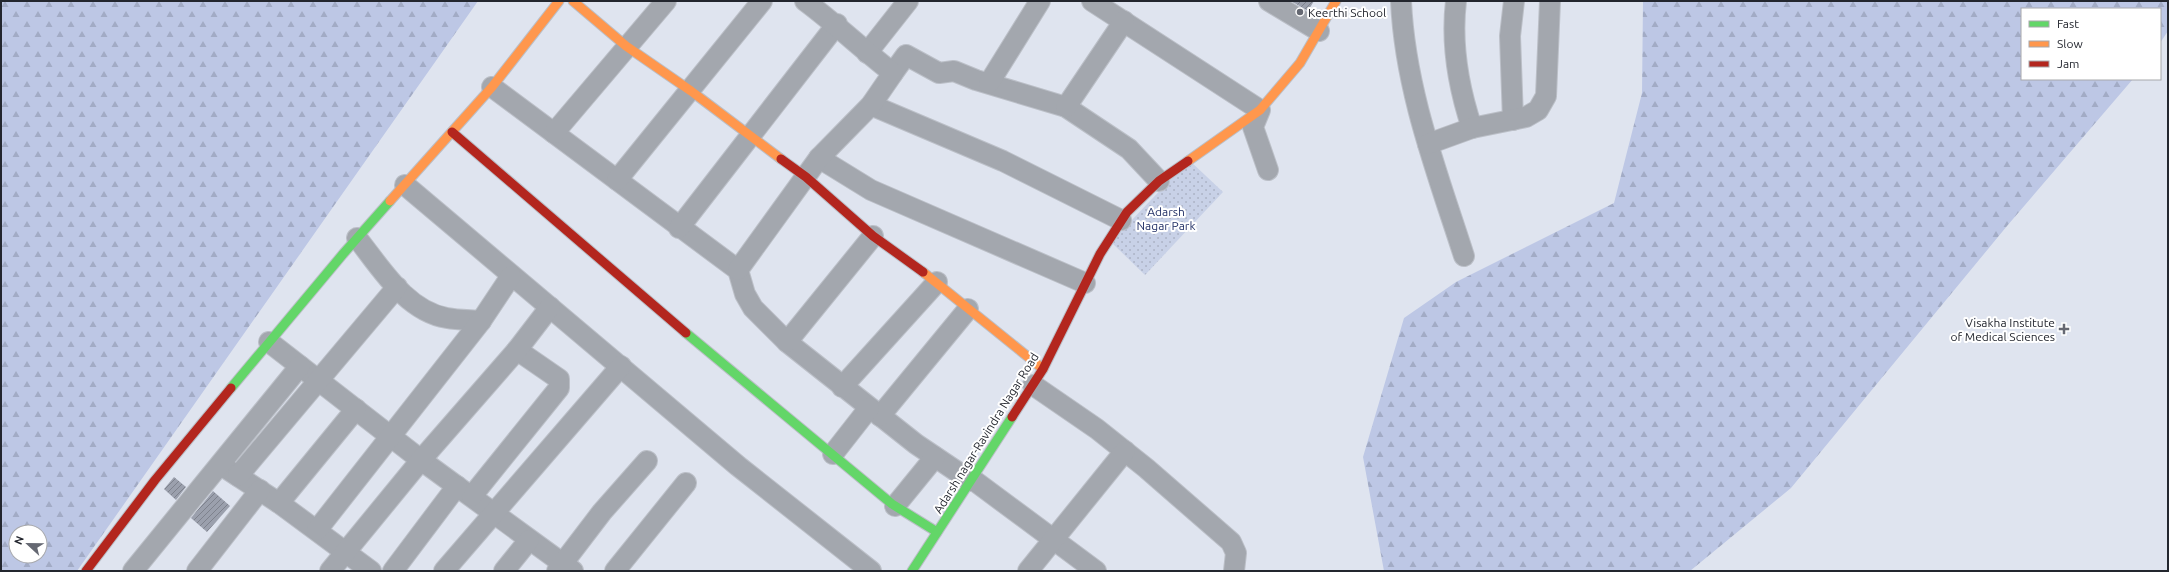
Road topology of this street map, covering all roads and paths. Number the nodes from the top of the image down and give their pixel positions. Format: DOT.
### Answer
graph roads {
  1 [pos="558,1"];
  2 [pos="573,1"];
  3 [pos="666,1"];
  4 [pos="762,1"];
  5 [pos="805,1"];
  6 [pos="908,1"];
  7 [pos="1040,1"];
  8 [pos="1092,1"];
  9 [pos="1269,1"];
  10 [pos="1336,1"];
  11 [pos="1401,1"];
  12 [pos="1456,1"];
  13 [pos="1514,1"];
  14 [pos="1550,1"];
  15 [pos="1124,21"];
  16 [pos="837,24"];
  17 [pos="1318,31"];
  18 [pos="626,46"];
  19 [pos="867,53"];
  20 [pos="893,73"];
  21 [pos="989,83"];
  22 [pos="492,87"];
  23 [pos="691,91"];
  24 [pos="871,105"];
  25 [pos="1066,107"];
  26 [pos="1260,110"];
  27 [pos="1513,120"];
  28 [pos="1472,128"];
  29 [pos="452,132"];
  30 [pos="554,133"];
  31 [pos="750,134"];
  32 [pos="1428,144"];
  33 [pos="819,158"];
  34 [pos="1268,170"];
  35 [pos="806,177"];
  36 [pos="617,180"];
  37 [pos="1159,181"];
  38 [pos="405,185"];
  39 [pos="1121,220"];
  40 [pos="679,228"];
  41 [pos="873,236"];
  42 [pos="357,238"];
  43 [pos="1464,256"];
  44 [pos="738,270"];
  45 [pos="511,276"];
  46 [pos="937,282"];
  47 [pos="1085,283"];
  48 [pos="397,287"];
  49 [pos="550,307"];
  50 [pos="968,309"];
  51 [pos="481,321"];
  52 [pos="270,342"];
  53 [pos="786,342"];
  54 [pos="517,350"];
  55 [pos="300,366"];
  56 [pos="621,366"];
  57 [pos="1038,377"];
  58 [pos="318,381"];
  59 [pos="842,387"];
  60 [pos="356,409"];
  61 [pos="874,412"];
  62 [pos="391,436"];
  63 [pos="1124,451"];
  64 [pos="833,454"];
  65 [pos="935,457"];
  66 [pos="420,460"];
  67 [pos="647,461"];
  68 [pos="220,465"];
  69 [pos="238,476"];
  70 [pos="971,480"];
  71 [pos="686,483"];
  72 [pos="260,490"];
  73 [pos="465,491"];
  74 [pos="279,503"];
  75 [pos="895,506"];
  76 [pos="494,513"];
  77 [pos="317,530"];
  78 [pos="937,532"];
  79 [pos="1054,539"];
  80 [pos="529,540"];
  81 [pos="347,553"];
  82 [pos="564,569"];
  83 [pos="86,571"];
  84 [pos="133,571"];
  85 [pos="197,571"];
  86 [pos="330,571"];
  87 [pos="371,571"];
  88 [pos="393,571"];
  89 [pos="444,571"];
  90 [pos="504,571"];
  91 [pos="615,571"];
  92 [pos="871,571"];
  93 [pos="912,571"];
  94 [pos="1028,571"];
  95 [pos="1096,571"];
  96 [pos="1234,571"];
  1 -- 22 [label="street"];
  2 -- 18 [label="street"];
  3 -- 18 [label="street"];
  4 -- 23 [label="street"];
  5 -- 16 [label="street"];
  6 -- 19 [label="street"];
  7 -- 21 [label="street"];
  8 -- 15 [label="street"];
  9 -- 17 [label="street"];
  10 -- 17 [label="street, Adarsh nagar-Ravindra Nagar Road"];
  11 -- 32 [label="street"];
  12 -- 28 [label="street"];
  13 -- 27 [label="street"];
  14 -- 27 [label="street"];
  15 -- 25 [label="street"];
  15 -- 26 [label="street"];
  16 -- 19 [label="street"];
  16 -- 31 [label="street"];
  17 -- 26 [label="street, Adarsh nagar-Ravindra Nagar Road"];
  18 -- 23 [label="street"];
  18 -- 30 [label="street"];
  19 -- 20 [label="street"];
  20 -- 21 [label="street"];
  20 -- 24 [label="street"];
  21 -- 25 [label="street"];
  22 -- 29 [label="street"];
  22 -- 30 [label="street"];
  23 -- 31 [label="street"];
  23 -- 36 [label="street"];
  24 -- 33 [label="street"];
  24 -- 39 [label="street"];
  25 -- 37 [label="street"];
  26 -- 34 [label="street"];
  26 -- 37 [label="street, Adarsh nagar-Ravindra Nagar Road"];
  27 -- 28 [label="street"];
  28 -- 32 [label="street"];
  29 -- 38 [label="street"];
  29 -- 64 [label="street"];
  30 -- 36 [label="street"];
  31 -- 35 [label="street"];
  31 -- 40 [label="street"];
  32 -- 43 [label="street"];
  33 -- 35 [label="street"];
  33 -- 47 [label="street"];
  35 -- 41 [label="street"];
  35 -- 44 [label="street"];
  36 -- 40 [label="street"];
  37 -- 39 [label="street, Adarsh nagar-Ravindra Nagar Road"];
  38 -- 42 [label="street"];
  38 -- 45 [label="street"];
  39 -- 47 [label="street, Adarsh nagar-Ravindra Nagar Road"];
  40 -- 44 [label="street"];
  41 -- 46 [label="street"];
  41 -- 53 [label="street"];
  42 -- 48 [label="street"];
  42 -- 52 [label="street"];
  44 -- 53 [label="street"];
  45 -- 49 [label="street"];
  45 -- 51 [label="street"];
  46 -- 50 [label="street"];
  46 -- 59 [label="street"];
  47 -- 57 [label="street, Adarsh nagar-Ravindra Nagar Road"];
  48 -- 51 [label="street"];
  48 -- 58 [label="street"];
  49 -- 54 [label="street"];
  49 -- 56 [label="street"];
  50 -- 57 [label="street"];
  50 -- 61 [label="street"];
  51 -- 62 [label="street"];
  52 -- 55 [label="street"];
  52 -- 83 [label="street"];
  53 -- 59 [label="street"];
  54 -- 66 [label="street"];
  54 -- 73 [label="street"];
  55 -- 58 [label="street"];
  55 -- 68 [label="street"];
  56 -- 76 [label="street"];
  56 -- 92 [label="street"];
  57 -- 63 [label="street"];
  57 -- 70 [label="street, Adarsh nagar-Ravindra Nagar Road"];
  58 -- 60 [label="street"];
  58 -- 69 [label="street"];
  59 -- 61 [label="street"];
  60 -- 62 [label="street"];
  60 -- 74 [label="street"];
  61 -- 64 [label="street"];
  61 -- 65 [label="street"];
  62 -- 66 [label="street"];
  62 -- 77 [label="street"];
  63 -- 79 [label="street"];
  63 -- 96 [label="street"];
  64 -- 75 [label="street"];
  65 -- 70 [label="street"];
  65 -- 75 [label="street"];
  66 -- 73 [label="street"];
  66 -- 81 [label="street"];
  67 -- 82 [label="street"];
  68 -- 69 [label="street"];
  68 -- 84 [label="street"];
  69 -- 72 [label="street"];
  70 -- 78 [label="street, Adarsh nagar-Ravindra Nagar Road"];
  70 -- 79 [label="street"];
  71 -- 91 [label="street"];
  72 -- 74 [label="street"];
  72 -- 85 [label="street"];
  73 -- 76 [label="street"];
  73 -- 88 [label="street"];
  74 -- 77 [label="street"];
  75 -- 78 [label="street"];
  76 -- 80 [label="street"];
  76 -- 89 [label="street"];
  77 -- 81 [label="street"];
  78 -- 93 [label="street, Adarsh nagar-Ravindra Nagar Road"];
  79 -- 94 [label="street"];
  79 -- 95 [label="street"];
  80 -- 82 [label="street"];
  80 -- 90 [label="street"];
  81 -- 86 [label="street"];
  81 -- 87 [label="street"];
}
